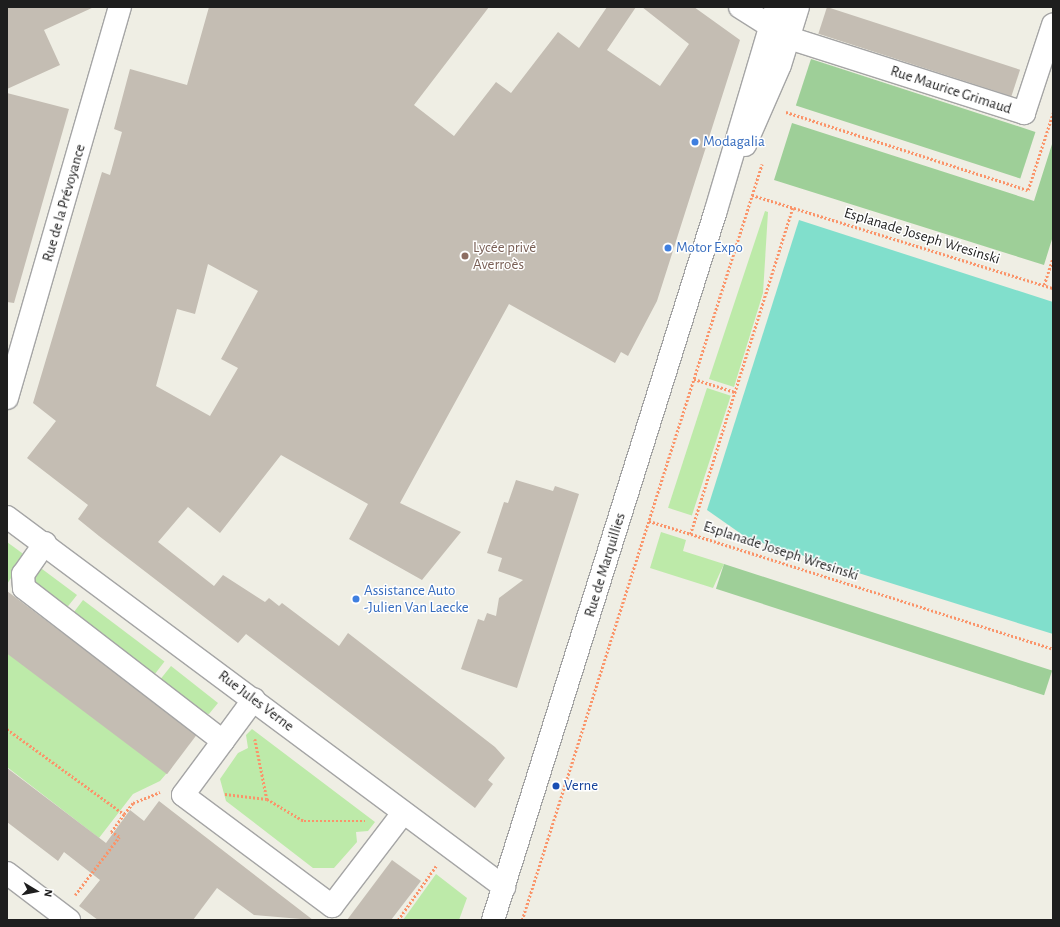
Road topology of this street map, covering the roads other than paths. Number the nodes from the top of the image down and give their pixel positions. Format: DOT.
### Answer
graph roads {
  1 [pos="120,7"];
  2 [pos="740,7"];
  3 [pos="798,7"];
  4 [pos="773,17"];
  5 [pos="1053,25"];
  6 [pos="789,38"];
  7 [pos="716,210"];
  8 [pos="7,398"];
  9 [pos="7,517"];
  10 [pos="45,543"];
  11 [pos="249,706"];
  12 [pos="223,741"];
  13 [pos="403,813"];
  14 [pos="7,873"];
  15 [pos="504,887"];
  16 [pos="58,916"];
  17 [pos="493,920"];
  1 -- 8 [label="street, Rue de la Prévoyance"];
  2 -- 4 [label="street"];
  3 -- 6 [label="street, Rue de Marquillies"];
  4 -- 6 [label="street"];
  4 -- 7 [label="street, Rue de Marquillies"];
  5 -- 6 [label="street, Rue Maurice Grimaud"];
  6 -- 7 [label="street, Rue de Marquillies"];
  7 -- 15 [label="street, Rue de Marquillies"];
  9 -- 10 [label="street, Rue Jules Verne"];
  10 -- 11 [label="street, Rue Jules Verne"];
  10 -- 12 [label="street"];
  11 -- 12 [label="street"];
  11 -- 13 [label="street, Rue Jules Verne"];
  12 -- 13 [label="street"];
  13 -- 15 [label="street, Rue Jules Verne"];
  14 -- 16 [label="street"];
  15 -- 17 [label="street, Rue de Marquillies"];
}
